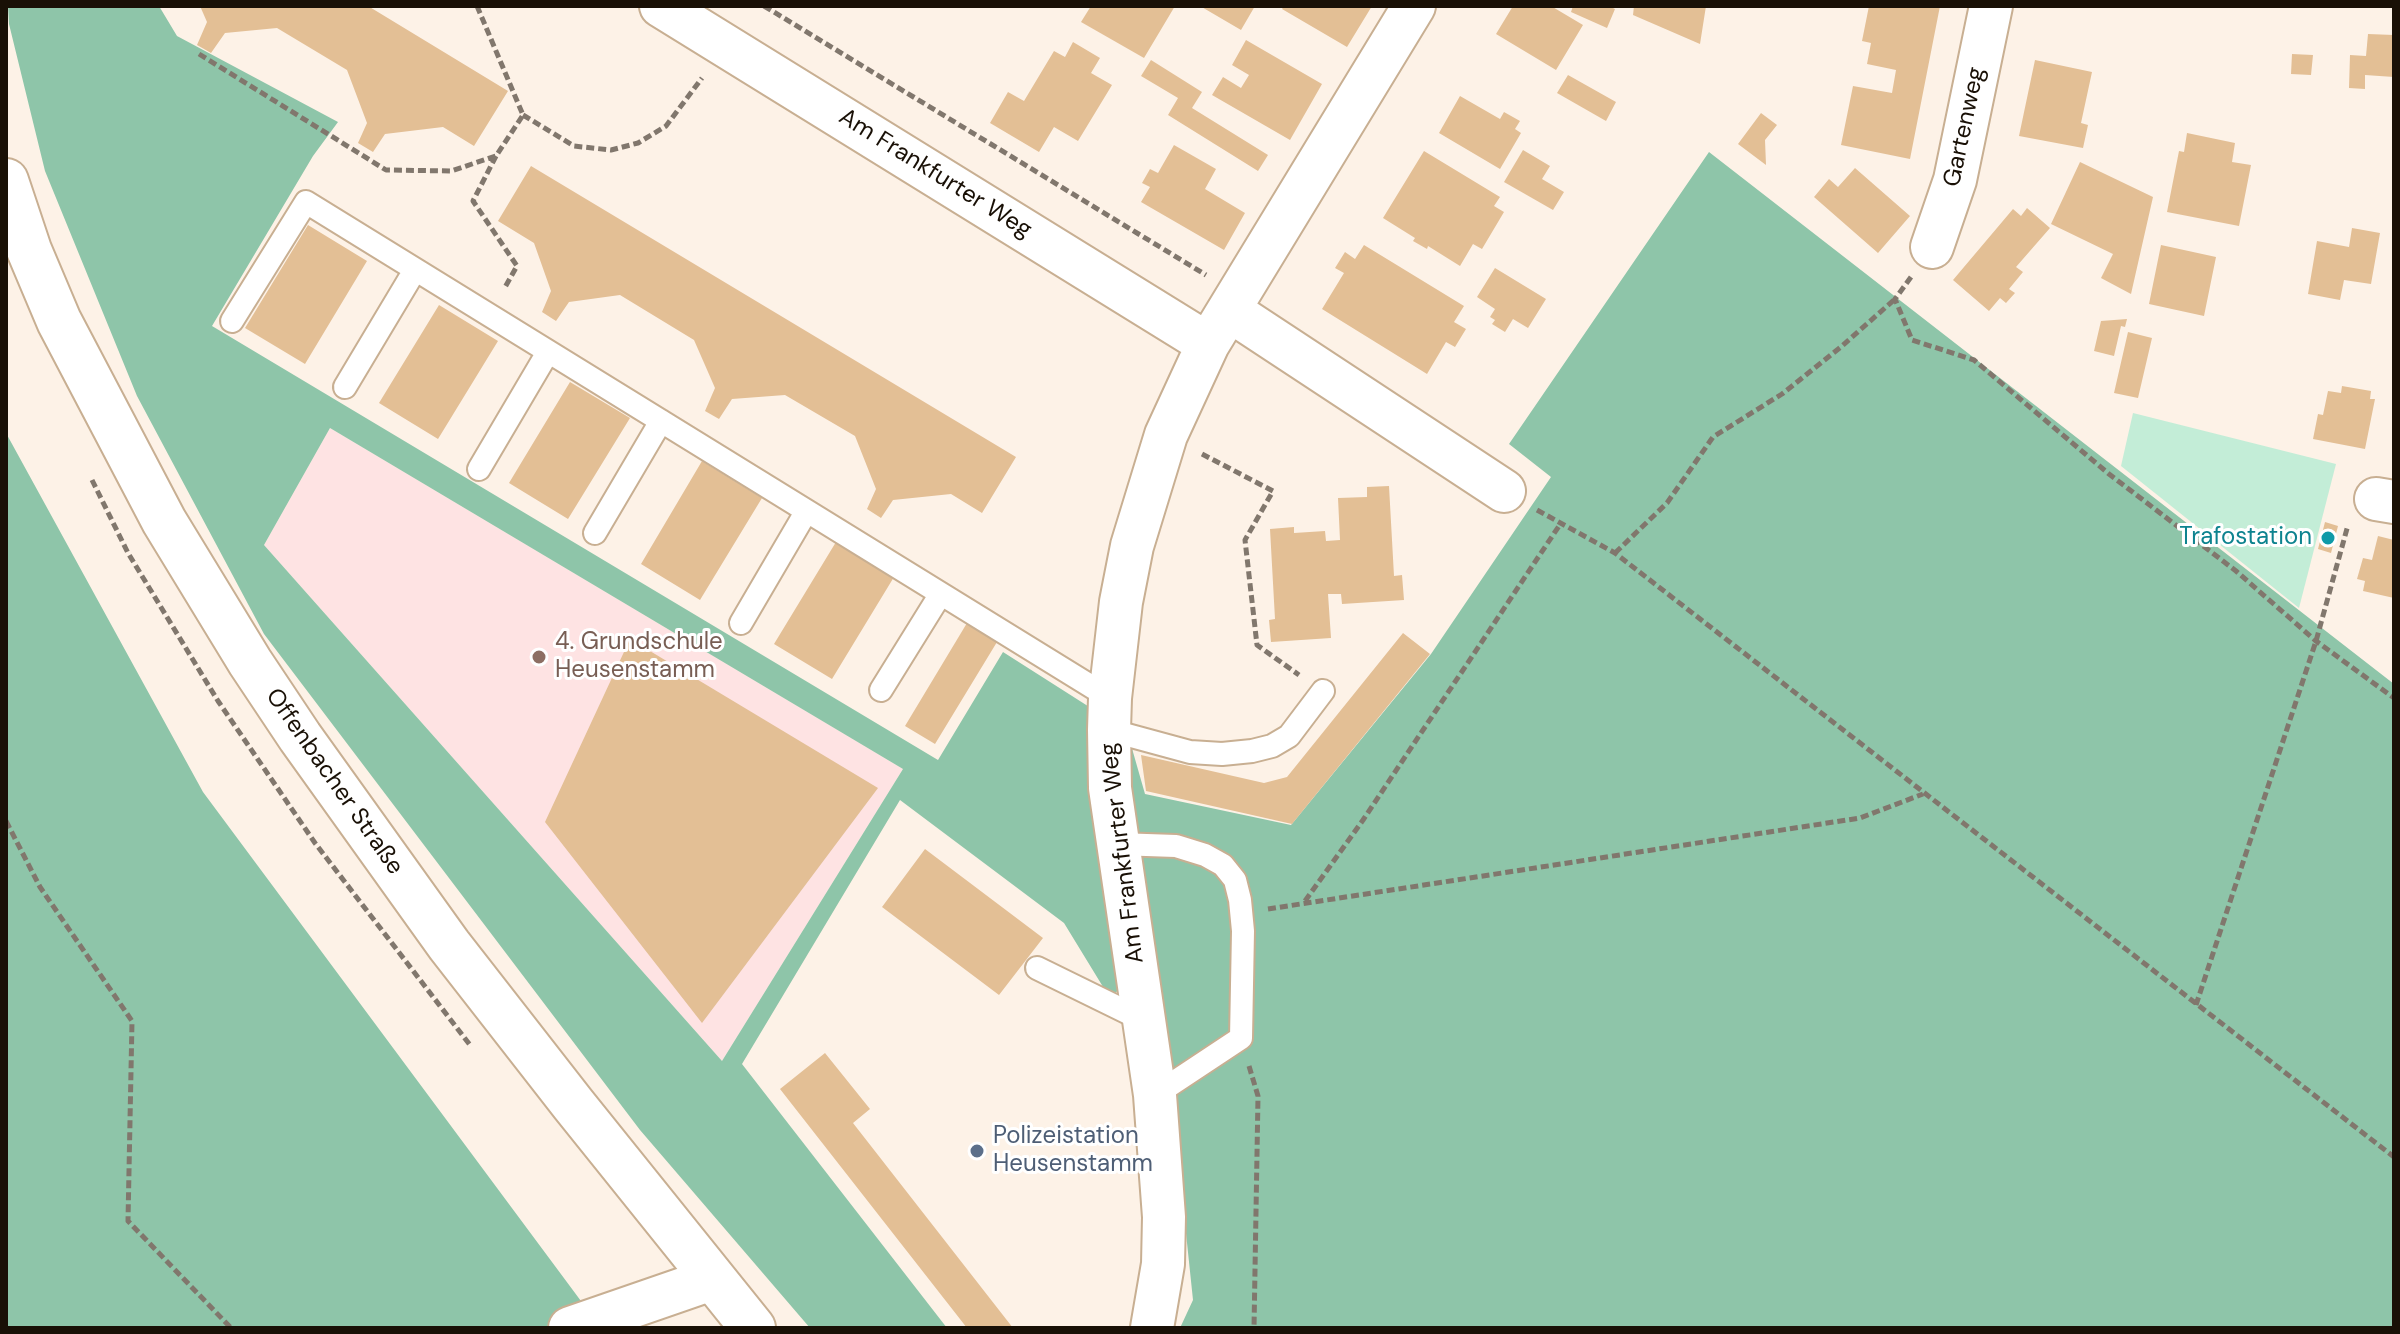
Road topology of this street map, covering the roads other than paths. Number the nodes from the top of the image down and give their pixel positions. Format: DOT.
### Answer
graph roads {
  1 [pos="661,6"];
  2 [pos="1414,6"];
  3 [pos="1991,6"];
  4 [pos="6,181"];
  5 [pos="1932,247"];
  6 [pos="415,270"];
  7 [pos="1225,316"];
  8 [pos="232,321"];
  9 [pos="548,352"];
  10 [pos="345,387"];
  11 [pos="661,421"];
  12 [pos="479,469"];
  13 [pos="1504,491"];
  14 [pos="806,512"];
  15 [pos="595,533"];
  16 [pos="940,595"];
  17 [pos="741,623"];
  18 [pos="881,690"];
  19 [pos="1323,691"];
  20 [pos="1109,714"];
  21 [pos="1117,844"];
  22 [pos="1037,968"];
  23 [pos="1143,1020"];
  24 [pos="1155,1095"];
  25 [pos="712,1279"];
  26 [pos="570,1328"];
  27 [pos="753,1328"];
  28 [pos="1152,1328"];
  1 -- 7 [label="street, Am Frankfurter Weg"];
  2 -- 7 [label="street, Am Frankfurter Weg"];
  3 -- 5 [label="street, Gartenweg"];
  4 -- 25 [label="main road, Offenbacher Straße"];
  6 -- 8 [label="lane"];
  6 -- 9 [label="lane"];
  6 -- 10 [label="lane"];
  7 -- 13 [label="street, Am Frankfurter Weg"];
  7 -- 20 [label="street, Am Frankfurter Weg"];
  9 -- 11 [label="lane"];
  9 -- 12 [label="lane"];
  11 -- 14 [label="lane"];
  11 -- 15 [label="lane"];
  14 -- 16 [label="lane"];
  14 -- 17 [label="lane"];
  16 -- 18 [label="lane"];
  16 -- 20 [label="lane"];
  19 -- 20 [label="lane"];
  20 -- 21 [label="street, Am Frankfurter Weg"];
  21 -- 23 [label="street, Am Frankfurter Weg"];
  21 -- 24 [label="lane"];
  22 -- 23 [label="lane"];
  23 -- 24 [label="street, Am Frankfurter Weg"];
  24 -- 28 [label="street, Am Frankfurter Weg"];
  25 -- 26 [label="street"];
  25 -- 27 [label="main road, Offenbacher Straße"];
}
